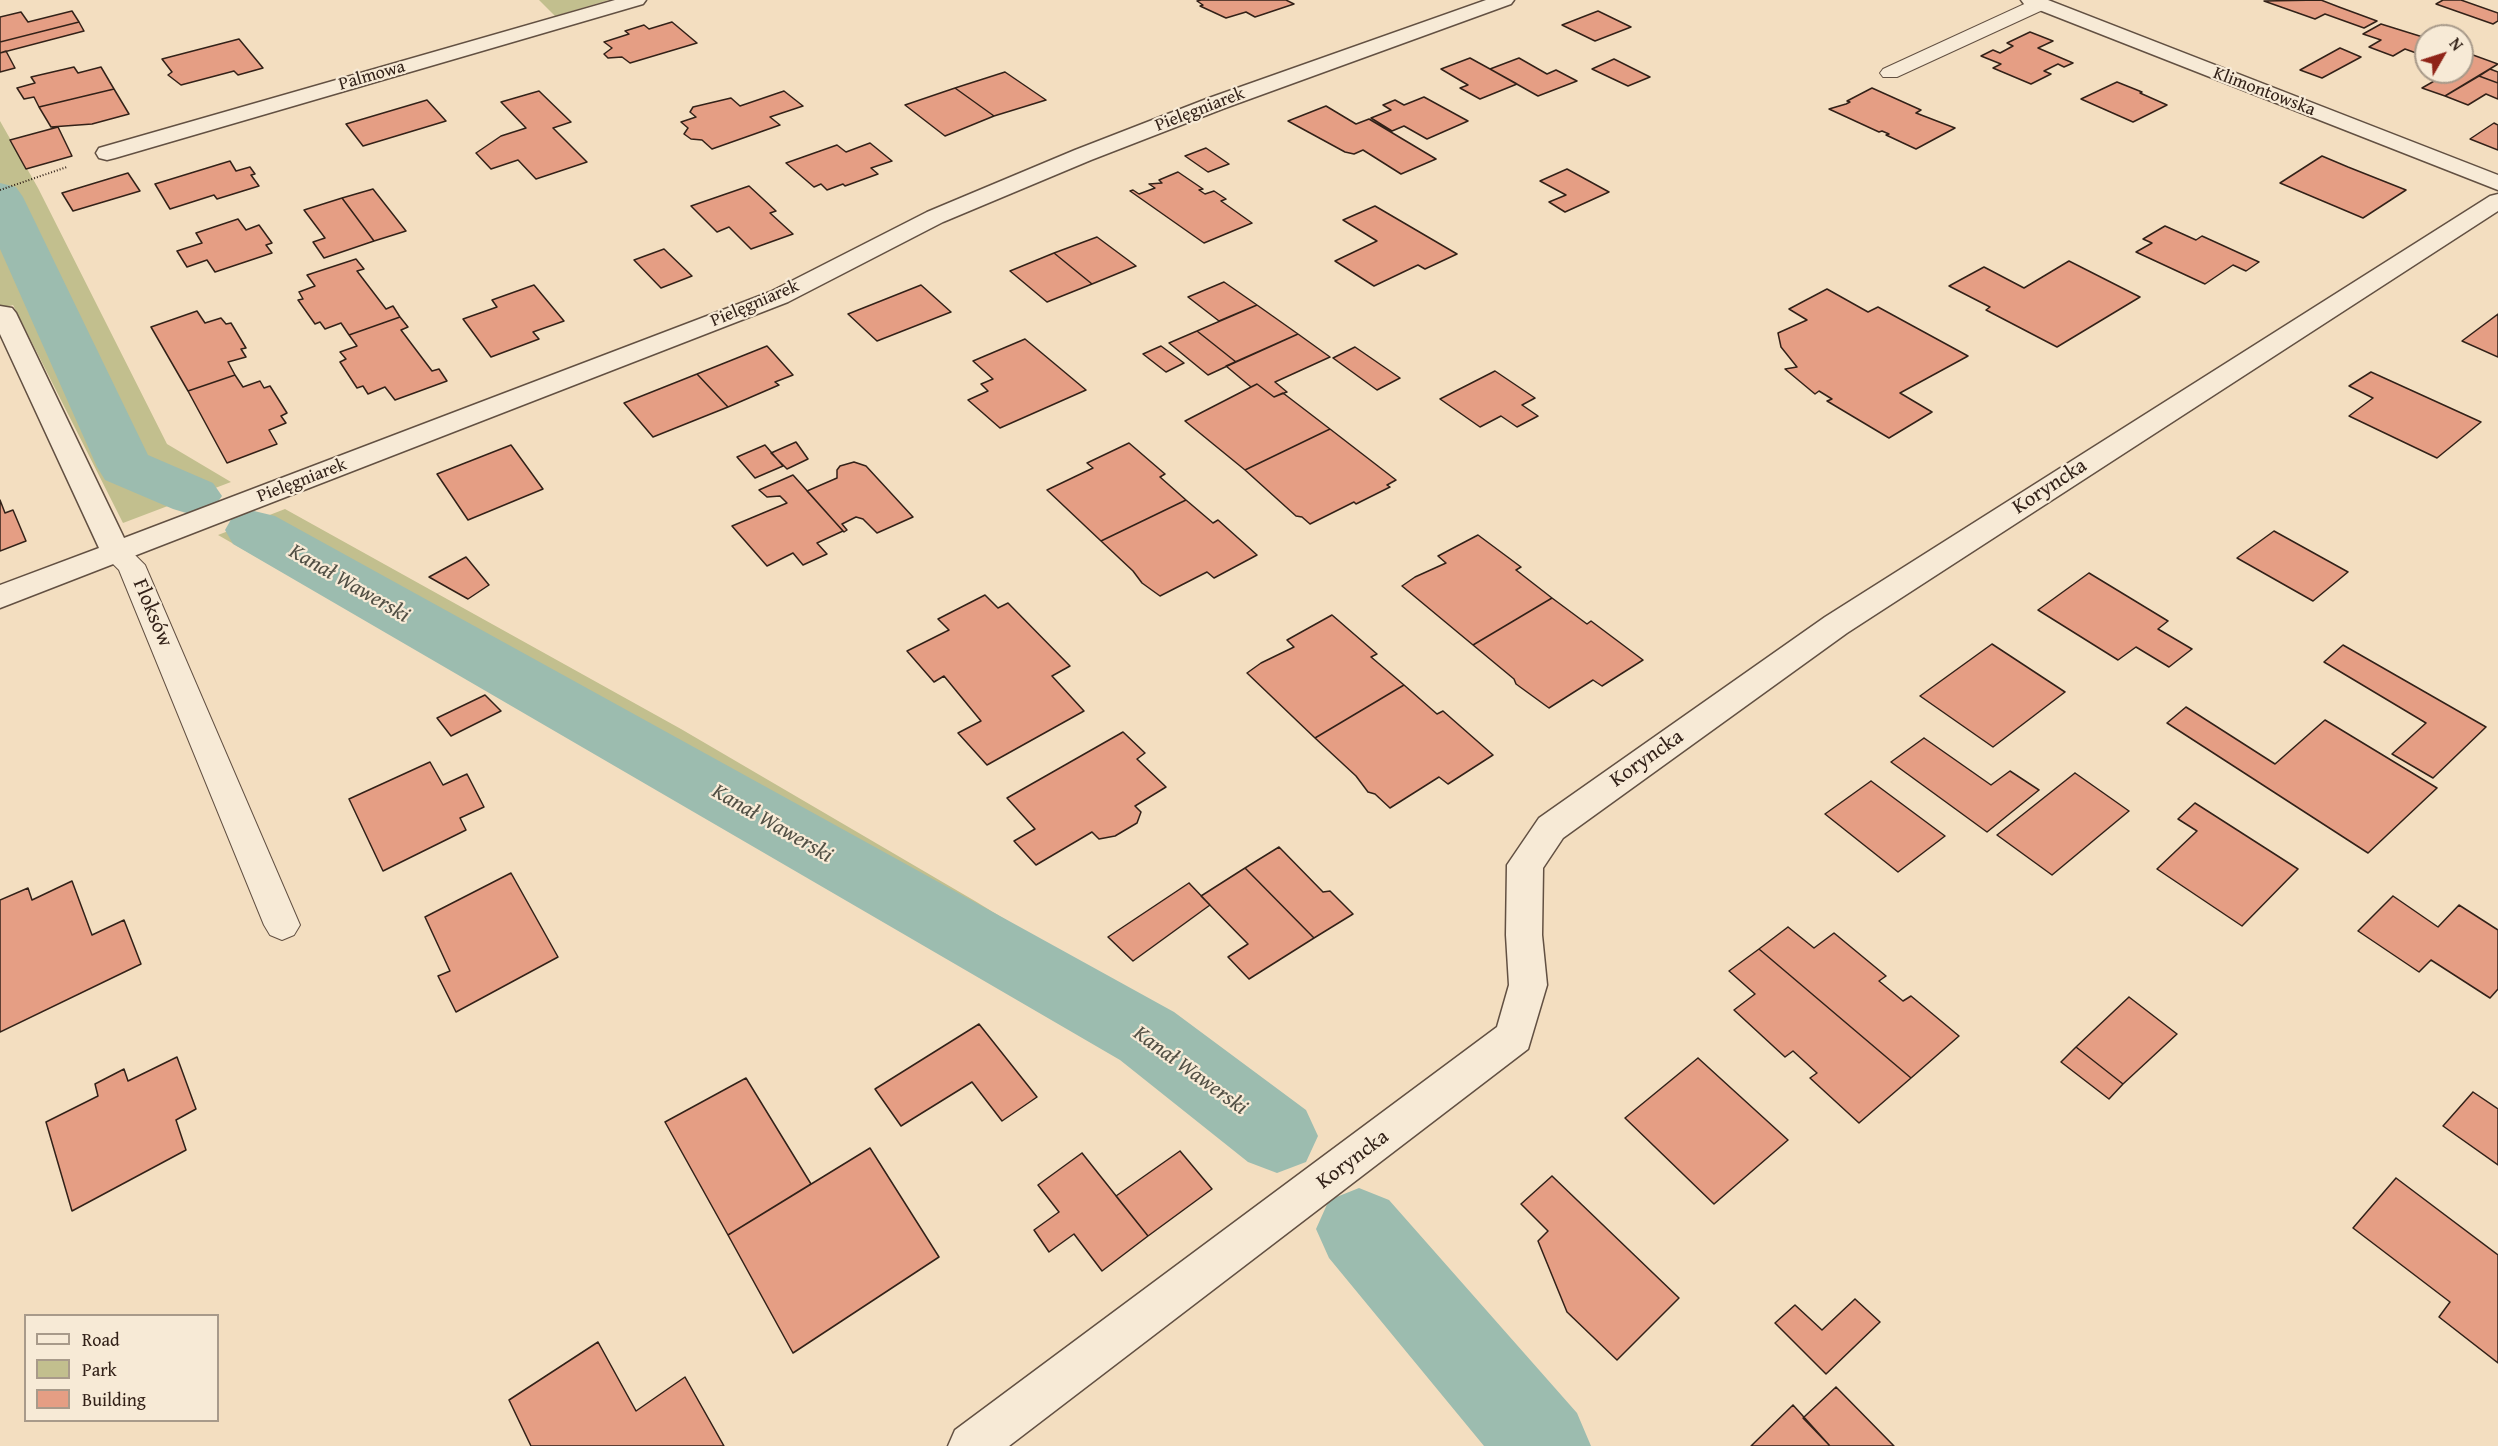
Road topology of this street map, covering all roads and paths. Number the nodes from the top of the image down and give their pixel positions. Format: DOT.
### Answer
graph roads {
  1 [pos="636,0"];
  2 [pos="1504,0"];
  3 [pos="2036,2"];
  4 [pos="1890,73"];
  5 [pos="107,153"];
  6 [pos="2498,183"];
  7 [pos="0,190"];
  8 [pos="2498,201"];
  9 [pos="3,313"];
  10 [pos="116,553"];
  11 [pos="0,597"];
  12 [pos="282,925"];
  13 [pos="970,1446"];
  1 -- 5 [label="street, Palmowa"];
  2 -- 10 [label="street, Pielęgniarek"];
  3 -- 4 [label="lane"];
  3 -- 6 [label="street, Klimontowska"];
  5 -- 7 [label="path"];
  8 -- 13 [label="street, Koryncka"];
  9 -- 10 [label="street, Floksów"];
  10 -- 11 [label="street, Pielęgniarek"];
  10 -- 12 [label="lane, Floksów"];
}
